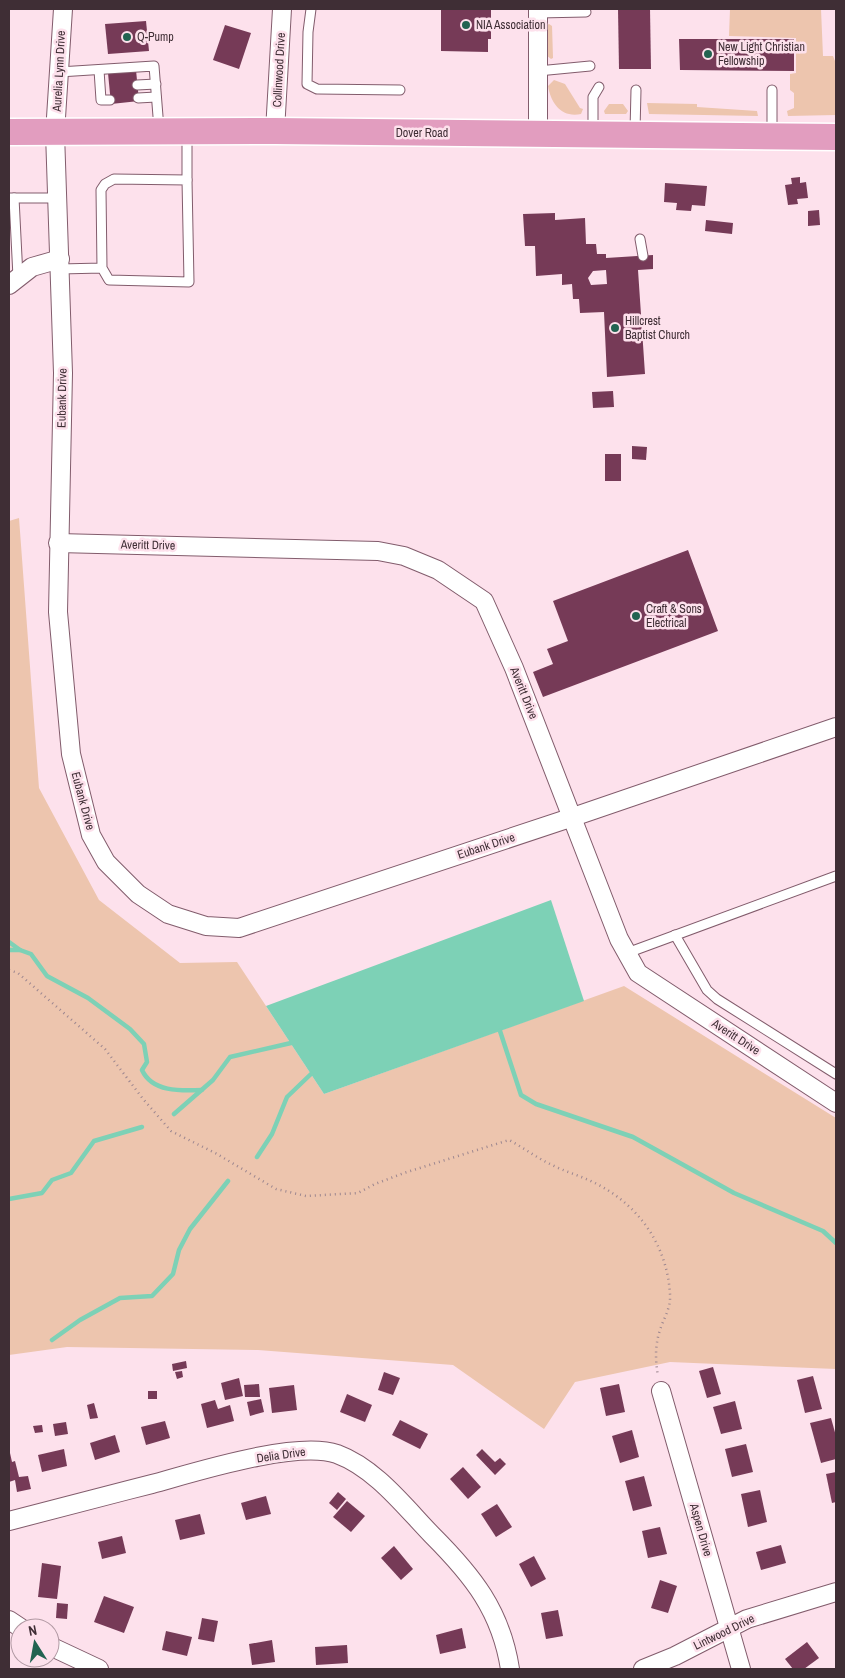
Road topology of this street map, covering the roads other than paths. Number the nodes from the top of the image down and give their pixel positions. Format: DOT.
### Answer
graph roads {
  1 [pos="63,9"];
  2 [pos="282,9"];
  3 [pos="311,9"];
  4 [pos="538,11"];
  5 [pos="586,12"];
  6 [pos="590,66"];
  7 [pos="99,70"];
  8 [pos="538,71"];
  9 [pos="59,72"];
  10 [pos="156,84"];
  11 [pos="137,85"];
  12 [pos="600,88"];
  13 [pos="400,90"];
  14 [pos="636,90"];
  15 [pos="772,90"];
  16 [pos="156,97"];
  17 [pos="138,98"];
  18 [pos="110,100"];
  19 [pos="275,131"];
  20 [pos="9,132"];
  21 [pos="160,132"];
  22 [pos="187,132"];
  23 [pos="55,133"];
  24 [pos="538,133"];
  25 [pos="593,134"];
  26 [pos="635,134"];
  27 [pos="772,136"];
  28 [pos="836,137"];
  29 [pos="187,180"];
  30 [pos="12,198"];
  31 [pos="58,198"];
  32 [pos="640,239"];
  33 [pos="643,256"];
  34 [pos="60,264"];
  35 [pos="102,268"];
  36 [pos="13,281"];
  37 [pos="58,543"];
  38 [pos="836,727"];
  39 [pos="573,817"];
  40 [pos="836,876"];
  41 [pos="676,935"];
  42 [pos="627,953"];
  43 [pos="836,1074"];
  44 [pos="836,1103"];
  45 [pos="661,1391"];
  46 [pos="9,1522"];
  47 [pos="836,1592"];
  48 [pos="728,1627"];
  49 [pos="60,1651"];
  50 [pos="99,1669"];
  51 [pos="510,1669"];
  52 [pos="643,1669"];
  53 [pos="741,1669"];
  1 -- 9 [label="street, Aurelia Lynn Drive"];
  2 -- 19 [label="street, Collinwood Drive"];
  3 -- 13 [label="lane"];
  4 -- 5 [label="lane"];
  4 -- 8 [label="street"];
  6 -- 8 [label="lane"];
  7 -- 9 [label="lane"];
  7 -- 10 [label="lane"];
  7 -- 18 [label="lane"];
  8 -- 24 [label="street"];
  9 -- 23 [label="street, Aurelia Lynn Drive"];
  10 -- 11 [label="lane"];
  10 -- 16 [label="lane"];
  12 -- 25 [label="lane"];
  14 -- 26 [label="lane"];
  15 -- 27 [label="lane"];
  16 -- 17 [label="lane"];
  16 -- 21 [label="lane"];
  19 -- 22 [label="main road, Dover Road"];
  19 -- 24 [label="main road, Dover Road"];
  20 -- 23 [label="main road, Dover Road"];
  21 -- 22 [label="main road, Dover Road"];
  21 -- 23 [label="main road, Dover Road"];
  22 -- 29 [label="lane"];
  23 -- 31 [label="street, Eubank Drive"];
  24 -- 25 [label="main road, Dover Road"];
  25 -- 26 [label="main road, Dover Road"];
  26 -- 27 [label="main road, Dover Road"];
  27 -- 28 [label="main road, Dover Road"];
  29 -- 35 [label="lane"];
  29 -- 35 [label="lane"];
  30 -- 31 [label="lane"];
  30 -- 36 [label="lane"];
  31 -- 34 [label="street, Eubank Drive"];
  32 -- 33 [label="lane"];
  34 -- 35 [label="lane"];
  34 -- 36 [label="street"];
  34 -- 37 [label="street, Eubank Drive"];
  37 -- 39 [label="street, Averitt Drive"];
  37 -- 39 [label="street, Eubank Drive"];
  38 -- 39 [label="street, Eubank Drive"];
  39 -- 42 [label="street, Averitt Drive"];
  40 -- 41 [label="lane"];
  41 -- 42 [label="lane"];
  41 -- 43 [label="lane"];
  42 -- 44 [label="street, Averitt Drive"];
  45 -- 48 [label="street, Aspen Drive"];
  46 -- 51 [label="street, Delia Drive"];
  47 -- 48 [label="street, Lintwood Drive"];
  48 -- 52 [label="street, Lintwood Drive"];
  48 -- 53 [label="street, Aspen Drive"];
  49 -- 50 [label="street"];
}
